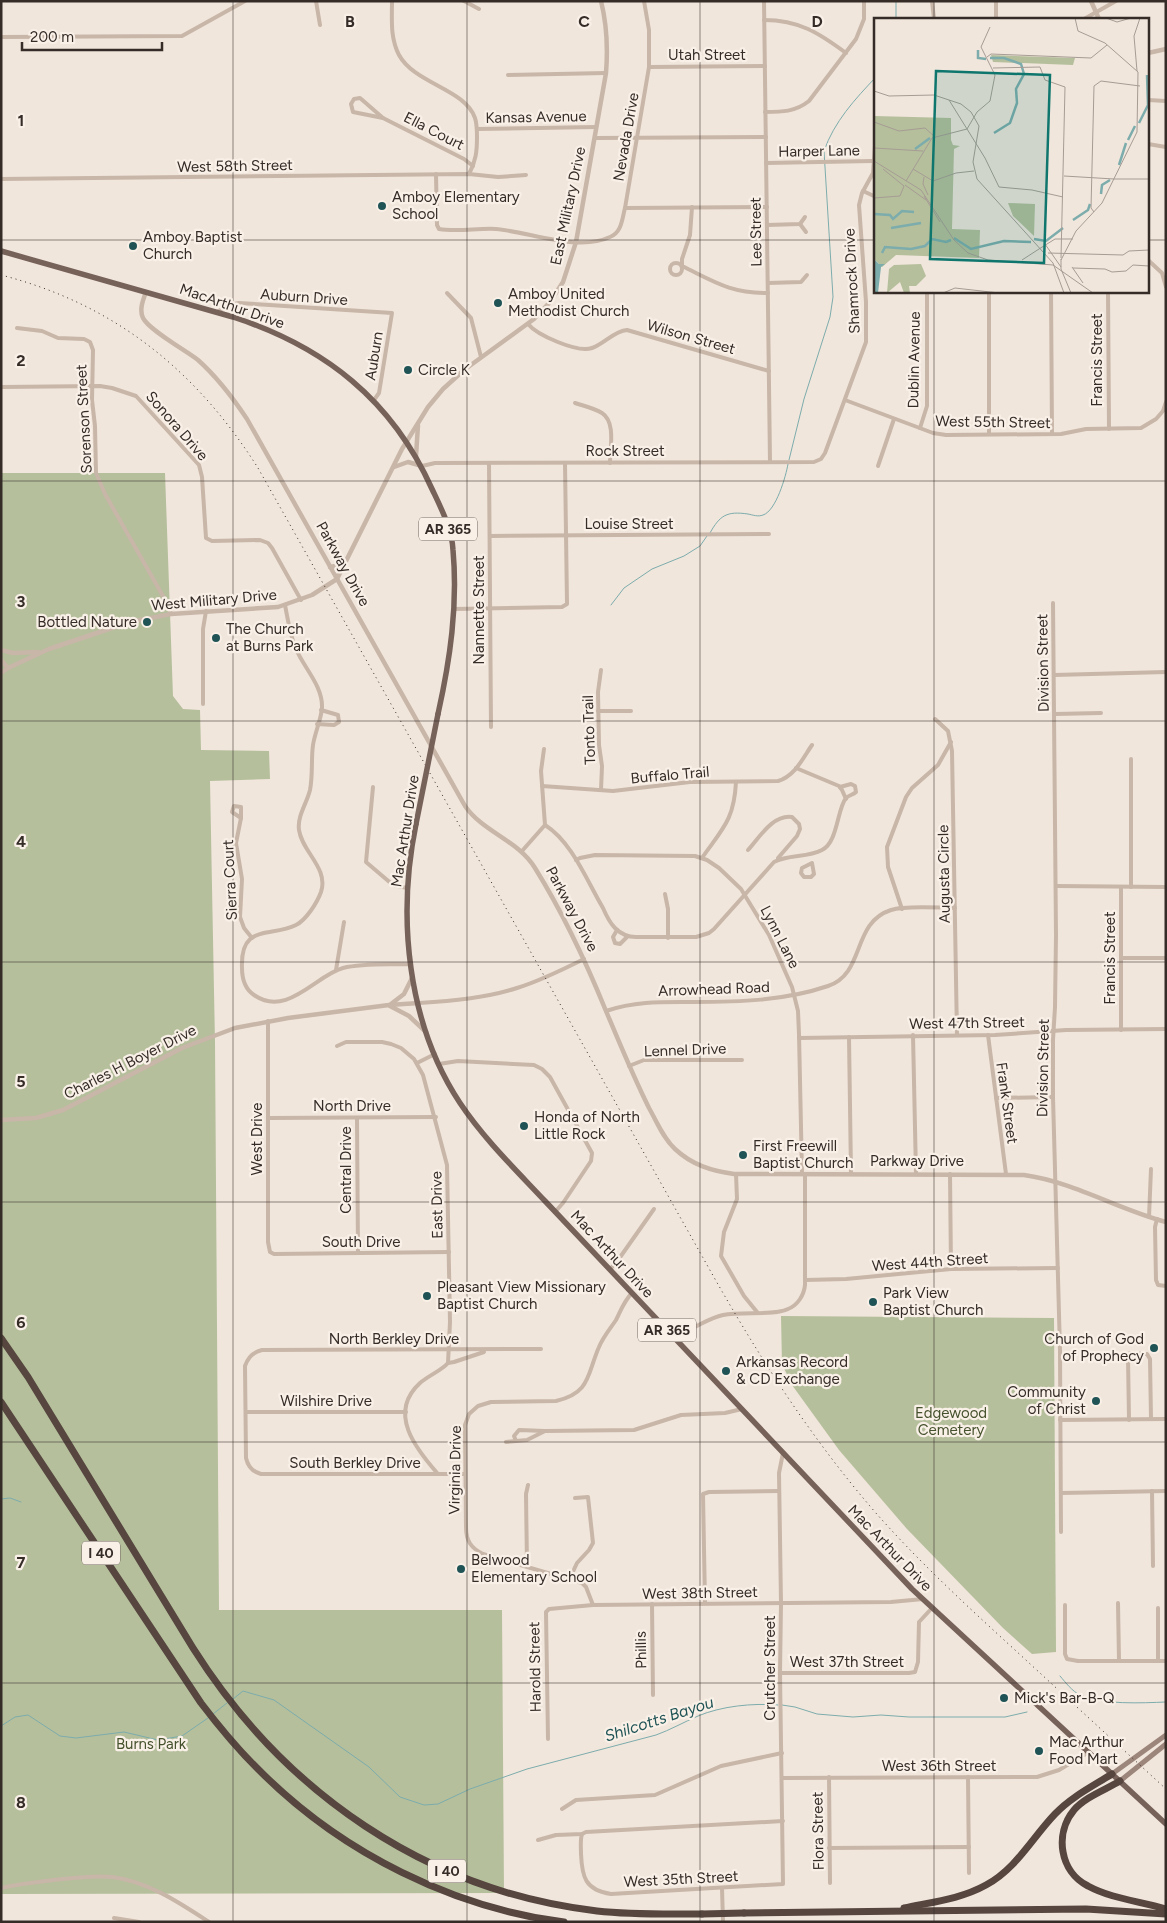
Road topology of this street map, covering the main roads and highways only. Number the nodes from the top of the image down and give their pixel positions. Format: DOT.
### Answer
graph roads {
  1 [pos="1,251"];
  2 [pos="438,714"];
  3 [pos="1,1334"];
  4 [pos="1,1338"];
  5 [pos="7,1346"];
  6 [pos="1,1402"];
  7 [pos="1166,1735"];
  8 [pos="1166,1744"];
  9 [pos="1112,1774"];
  10 [pos="1120,1781"];
  11 [pos="1166,1824"];
  12 [pos="1166,1909"];
  13 [pos="891,1911"];
  14 [pos="1166,1914"];
  15 [pos="564,1922"];
  1 -- 2 [label="main road, MacArthur Drive / AR 365"];
  2 -- 9 [label="main road, Mac Arthur Drive / AR 365, bridge"];
  3 -- 5 [label="highway"];
  4 -- 5 [label="highway, I 40"];
  5 -- 13 [label="highway, I 40, bridge"];
  6 -- 15 [label="highway, I 40"];
  7 -- 9 [label="main road"];
  8 -- 10 [label="main road"];
  9 -- 10 [label="main road, Mac Arthur Drive / AR 365"];
  9 -- 13 [label="highway"];
  10 -- 11 [label="main road, Mac Arthur Drive / AR 365"];
  10 -- 12 [label="highway"];
  13 -- 14 [label="highway, I 40"];
}
